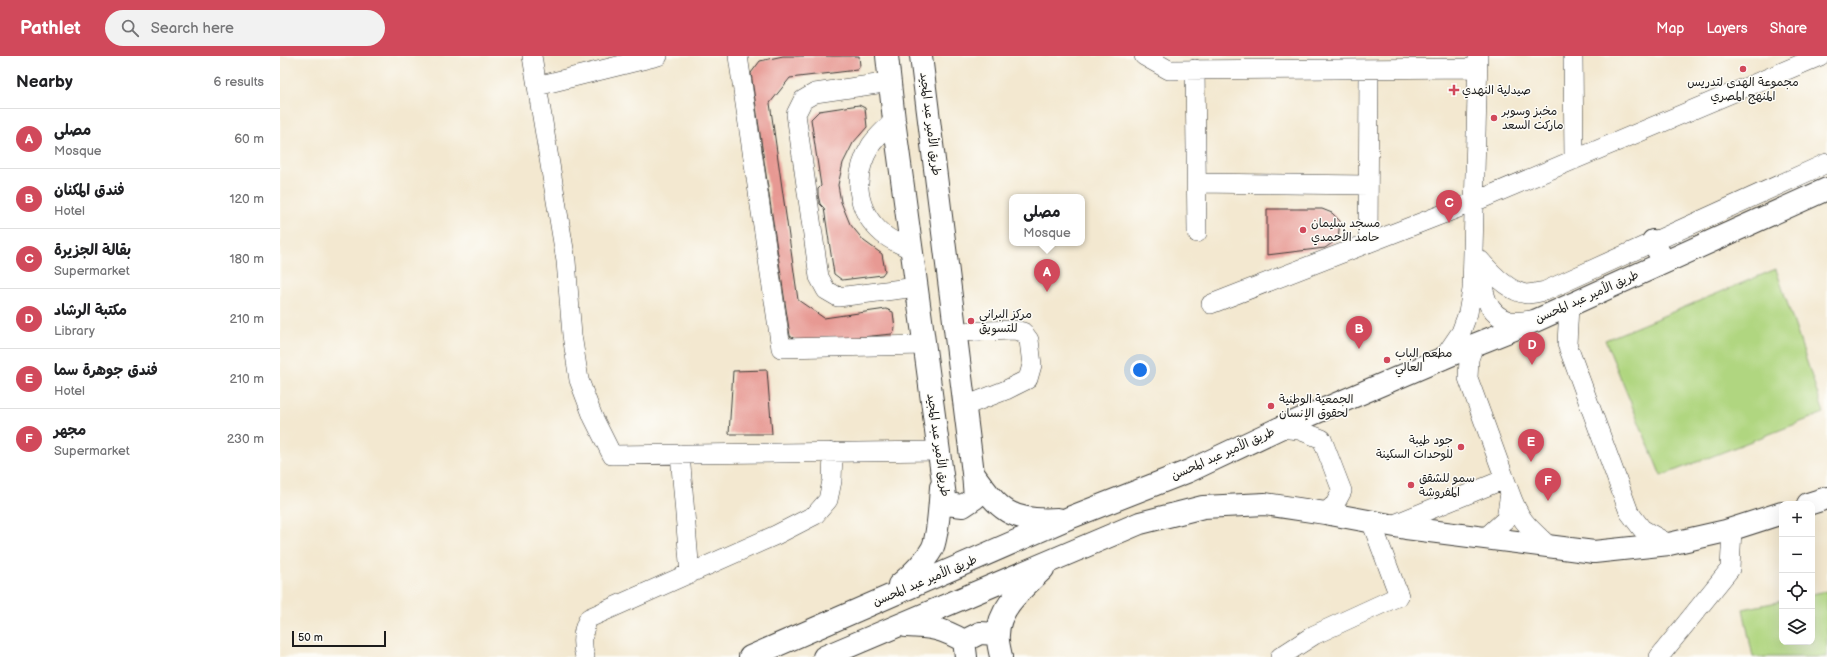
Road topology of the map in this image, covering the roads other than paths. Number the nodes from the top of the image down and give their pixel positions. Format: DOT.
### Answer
graph roads {
  1 [pos="532,56"];
  2 [pos="658,56"];
  3 [pos="738,56"];
  4 [pos="887,56"];
  5 [pos="921,56"];
  6 [pos="1144,56"];
  7 [pos="1575,57"];
  8 [pos="1810,58"];
  9 [pos="1478,62"];
  10 [pos="1369,68"];
  11 [pos="1195,70"];
  12 [pos="891,82"];
  13 [pos="537,86"];
  14 [pos="894,120"];
  15 [pos="1574,160"];
  16 [pos="1827,163"];
  17 [pos="1197,183"];
  18 [pos="1368,185"];
  19 [pos="1827,189"];
  20 [pos="1474,202"];
  21 [pos="1197,233"];
  22 [pos="1653,241"];
  23 [pos="1368,243"];
  24 [pos="912,250"];
  25 [pos="1480,260"];
  26 [pos="1664,262"];
  27 [pos="917,287"];
  28 [pos="1211,304"];
  29 [pos="1570,306"];
  30 [pos="1537,320"];
  31 [pos="956,332"];
  32 [pos="925,345"];
  33 [pos="1474,345"];
  34 [pos="1439,361"];
  35 [pos="1468,378"];
  36 [pos="965,406"];
  37 [pos="1280,428"];
  38 [pos="938,451"];
  39 [pos="833,452"];
  40 [pos="680,454"];
  41 [pos="973,473"];
  42 [pos="942,476"];
  43 [pos="1507,486"];
  44 [pos="1827,498"];
  45 [pos="1815,502"];
  46 [pos="1325,513"];
  47 [pos="1779,514"];
  48 [pos="1069,518"];
  49 [pos="1381,523"];
  50 [pos="1732,530"];
  51 [pos="1485,538"];
  52 [pos="1669,544"];
  53 [pos="1549,546"];
  54 [pos="1053,560"];
  55 [pos="690,574"];
  56 [pos="886,597"];
  57 [pos="899,626"];
  58 [pos="997,634"];
  59 [pos="965,649"];
  60 [pos="585,657"];
  61 [pos="750,657"];
  62 [pos="824,657"];
  63 [pos="1001,657"];
  64 [pos="1280,657"];
  65 [pos="1659,657"];
  1 -- 13 [label="street"];
  2 -- 13 [label="street"];
  3 -- 32 [label="street"];
  4 -- 12 [label="main road, طريق الأمير عبد المجيد"];
  5 -- 31 [label="main road, طريق الأمير عبد المجيد"];
  6 -- 11 [label="street"];
  7 -- 15 [label="street"];
  8 -- 15 [label="street"];
  9 -- 10 [label="street"];
  9 -- 20 [label="street"];
  10 -- 11 [label="street"];
  10 -- 18 [label="street"];
  11 -- 17 [label="street"];
  12 -- 14 [label="main road, طريق الأمير عبد المجيد"];
  12 -- 27 [label="street"];
  13 -- 40 [label="street"];
  14 -- 24 [label="main road, طريق الأمير عبد المجيد"];
  14 -- 24 [label="street"];
  15 -- 20 [label="street"];
  16 -- 22 [label="street"];
  17 -- 18 [label="street"];
  17 -- 21 [label="street"];
  18 -- 23 [label="street"];
  19 -- 26 [label="main road, طريق الأمير عبد المحسن"];
  20 -- 23 [label="street"];
  20 -- 25 [label="street"];
  20 -- 34 [label="street"];
  22 -- 25 [label="street"];
  22 -- 26 [label="main road"];
  23 -- 28 [label="street"];
  24 -- 27 [label="main road, طريق الأمير عبد المجيد"];
  25 -- 30 [label="street"];
  26 -- 29 [label="main road, طريق الأمير عبد المحسن"];
  27 -- 32 [label="main road, طريق الأمير عبد المجيد"];
  29 -- 30 [label="main road, طريق الأمير عبد المحسن"];
  29 -- 52 [label="street"];
  30 -- 33 [label="main road, طريق الأمير عبد المحسن"];
  31 -- 36 [label="main road, طريق الأمير عبد المجيد"];
  31 -- 36 [label="street"];
  32 -- 38 [label="main road, طريق الأمير عبد المجيد"];
  33 -- 34 [label="main road, طريق الأمير عبد المحسن"];
  33 -- 35 [label="street"];
  34 -- 35 [label="street"];
  34 -- 37 [label="main road, طريق الأمير عبد المحسن"];
  35 -- 43 [label="street"];
  36 -- 41 [label="main road, طريق الأمير عبد المجيد"];
  37 -- 46 [label="street"];
  37 -- 48 [label="main road, طريق الأمير عبد المحسن"];
  38 -- 39 [label="street"];
  38 -- 42 [label="main road, طريق الأمير عبد المجيد"];
  39 -- 40 [label="street"];
  39 -- 55 [label="street"];
  40 -- 55 [label="street"];
  41 -- 42 [label="main road, طريق الأمير عبد المجيد"];
  41 -- 48 [label="main road"];
  42 -- 56 [label="main road"];
  43 -- 49 [label="street"];
  43 -- 51 [label="street"];
  43 -- 53 [label="street"];
  44 -- 45 [label="main road"];
  46 -- 49 [label="main road"];
  46 -- 54 [label="main road"];
  47 -- 50 [label="main road"];
  48 -- 56 [label="main road, طريق الأمير عبد المحسن"];
  49 -- 51 [label="main road"];
  49 -- 64 [label="street"];
  50 -- 52 [label="main road"];
  50 -- 65 [label="street"];
  51 -- 53 [label="main road"];
  52 -- 53 [label="main road"];
  54 -- 57 [label="main road"];
  54 -- 58 [label="main road"];
  55 -- 60 [label="street"];
  56 -- 61 [label="main road, طريق الأمير عبد المحسن"];
  57 -- 59 [label="main road"];
  57 -- 62 [label="main road"];
  58 -- 59 [label="main road"];
  58 -- 63 [label="main road"];
}
